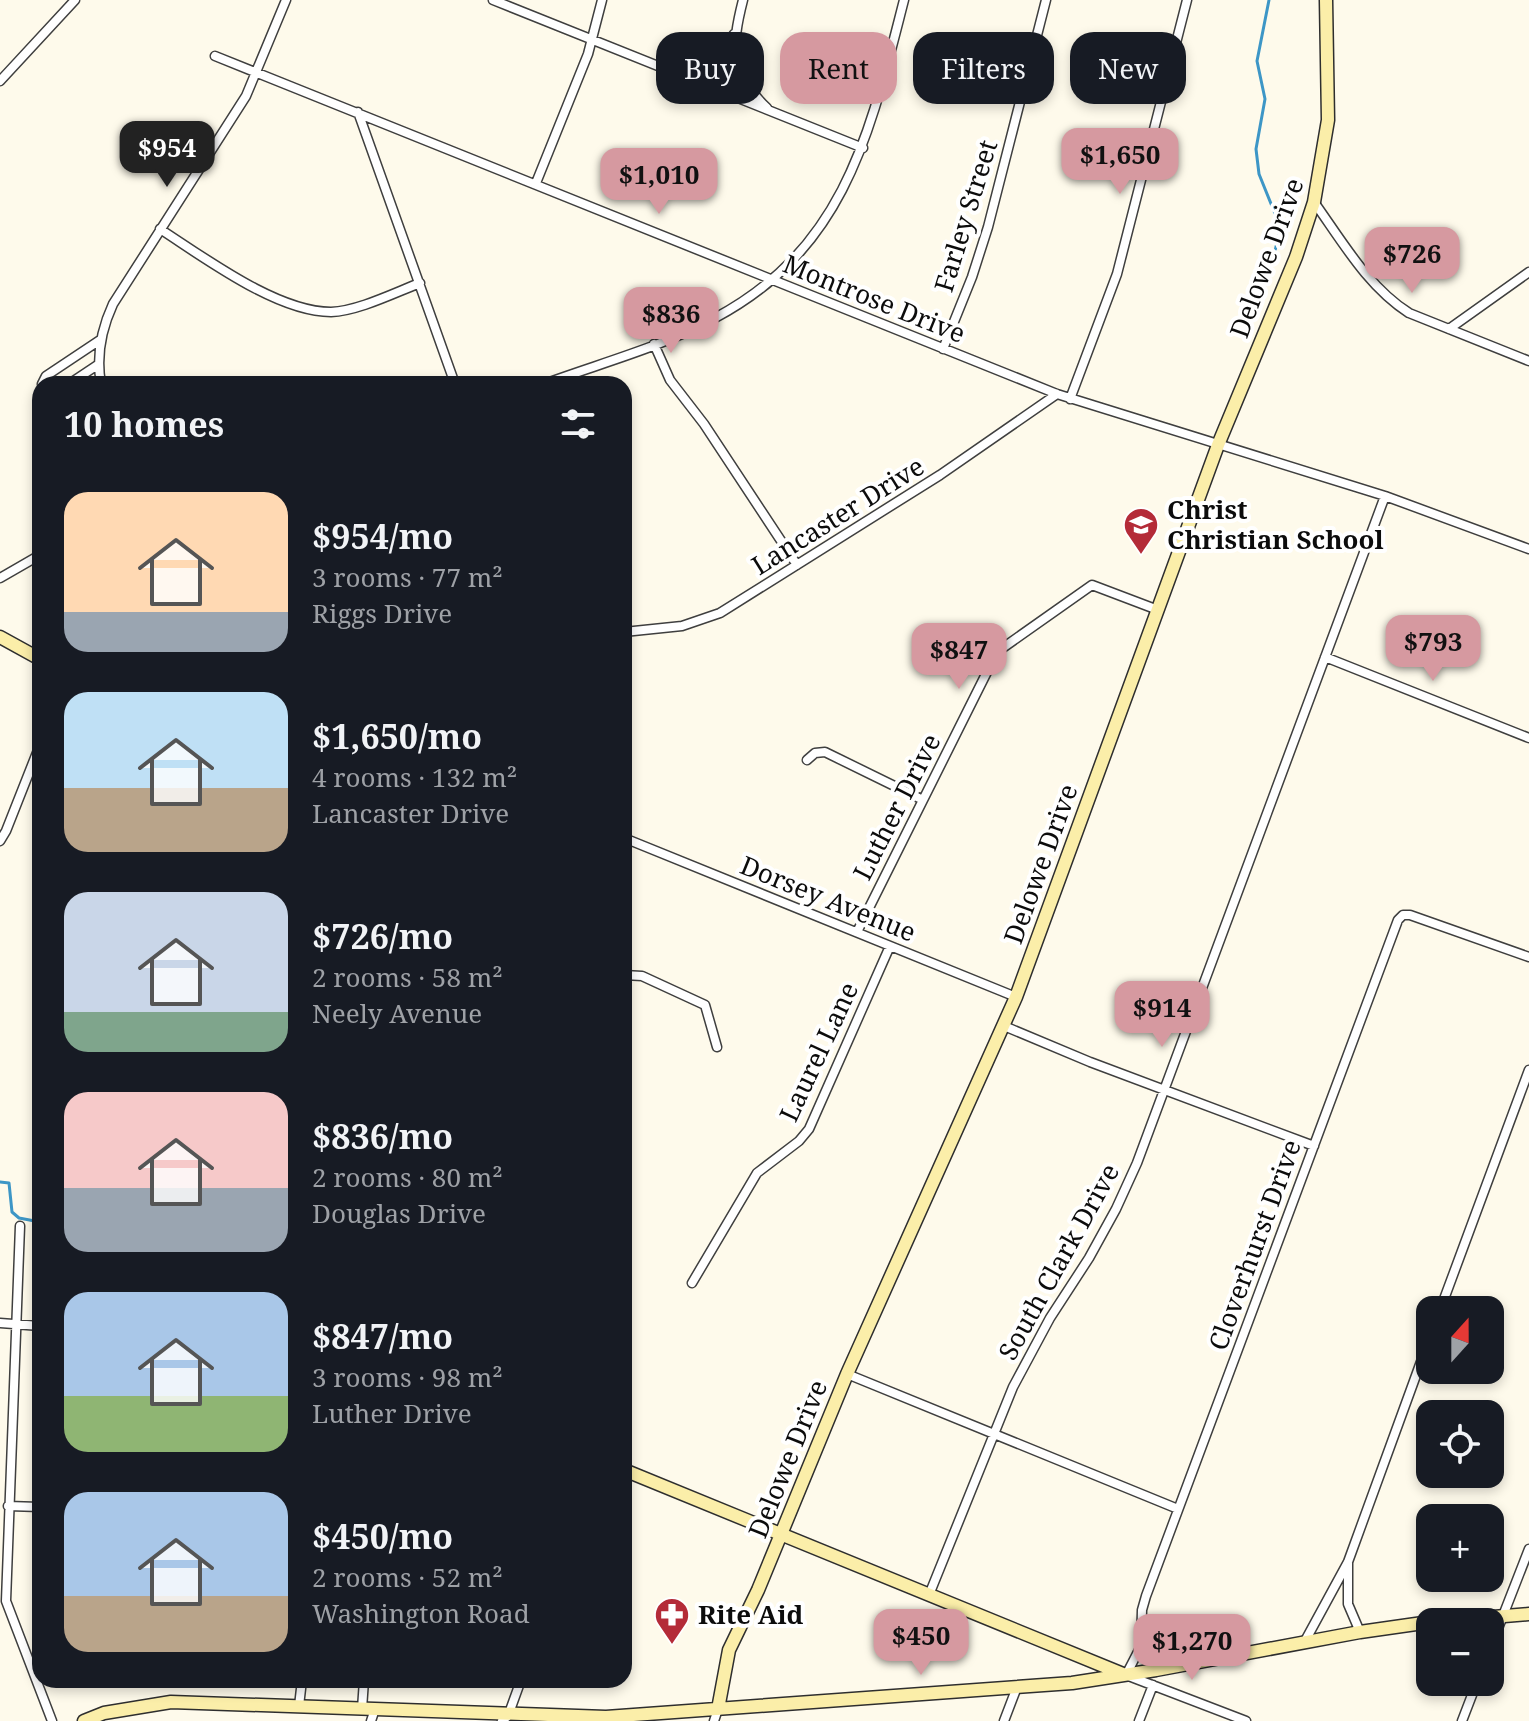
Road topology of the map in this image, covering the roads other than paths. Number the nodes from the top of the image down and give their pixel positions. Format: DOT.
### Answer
graph roads {
  1 [pos="75,0"];
  2 [pos="286,0"];
  3 [pos="493,0"];
  4 [pos="602,0"];
  5 [pos="743,0"];
  6 [pos="904,0"];
  7 [pos="1046,0"];
  8 [pos="1187,0"];
  9 [pos="1326,0"];
  10 [pos="734,32"];
  11 [pos="592,40"];
  12 [pos="215,56"];
  13 [pos="634,56"];
  14 [pos="656,63"];
  15 [pos="257,73"];
  16 [pos="0,81"];
  17 [pos="763,104"];
  18 [pos="769,110"];
  19 [pos="358,112"];
  20 [pos="863,148"];
  21 [pos="536,183"];
  22 [pos="1314,202"];
  23 [pos="160,229"];
  24 [pos="1529,272"];
  25 [pos="771,279"];
  26 [pos="420,283"];
  27 [pos="1449,329"];
  28 [pos="100,340"];
  29 [pos="654,344"];
  30 [pos="943,349"];
  31 [pos="1529,361"];
  32 [pos="99,364"];
  33 [pos="46,376"];
  34 [pos="81,376"];
  35 [pos="100,376"];
  36 [pos="452,376"];
  37 [pos="566,376"];
  38 [pos="1057,394"];
  39 [pos="1070,399"];
  40 [pos="1218,445"];
  41 [pos="1385,496"];
  42 [pos="1529,549"];
  43 [pos="32,560"];
  44 [pos="797,565"];
  45 [pos="0,578"];
  46 [pos="1158,610"];
  47 [pos="632,631"];
  48 [pos="0,637"];
  49 [pos="32,655"];
  50 [pos="1325,657"];
  51 [pos="1529,738"];
  52 [pos="807,760"];
  53 [pos="32,765"];
  54 [pos="923,800"];
  55 [pos="0,841"];
  56 [pos="632,841"];
  57 [pos="857,932"];
  58 [pos="890,946"];
  59 [pos="1529,957"];
  60 [pos="632,975"];
  61 [pos="1016,997"];
  62 [pos="1004,1026"];
  63 [pos="717,1047"];
  64 [pos="1529,1070"];
  65 [pos="1164,1090"];
  66 [pos="1519,1096"];
  67 [pos="1529,1100"];
  68 [pos="1314,1146"];
  69 [pos="20,1226"];
  70 [pos="692,1283"];
  71 [pos="1445,1296"];
  72 [pos="0,1323"];
  73 [pos="16,1325"];
  74 [pos="32,1326"];
  75 [pos="847,1374"];
  76 [pos="1416,1375"];
  77 [pos="994,1434"];
  78 [pos="632,1473"];
  79 [pos="8,1506"];
  80 [pos="32,1507"];
  81 [pos="1178,1509"];
  82 [pos="781,1534"];
  83 [pos="1529,1549"];
  84 [pos="1348,1562"];
  85 [pos="929,1595"];
  86 [pos="1504,1612"];
  87 [pos="1529,1614"];
  88 [pos="1504,1615"];
  89 [pos="1416,1624"];
  90 [pos="1360,1632"];
  91 [pos="1305,1641"];
  92 [pos="1141,1646"];
  93 [pos="32,1669"];
  94 [pos="1156,1670"];
  95 [pos="1126,1675"];
  96 [pos="1153,1685"];
  97 [pos="1017,1687"];
  98 [pos="39,1688"];
  99 [pos="301,1688"];
  100 [pos="365,1688"];
  101 [pos="518,1688"];
  102 [pos="1472,1696"];
  103 [pos="299,1706"];
  104 [pos="369,1713"];
  105 [pos="716,1715"];
  106 [pos="507,1719"];
  107 [pos="576,1719"];
  108 [pos="52,1721"];
  109 [pos="84,1721"];
  110 [pos="1004,1721"];
  111 [pos="1139,1721"];
  112 [pos="1246,1721"];
  113 [pos="1462,1721"];
  1 -- 16 [label="street"];
  2 -- 15 [label="street"];
  3 -- 11 [label="street"];
  4 -- 11 [label="street"];
  5 -- 10 [label="street"];
  6 -- 20 [label="street"];
  7 -- 30 [label="street, Farley Street"];
  8 -- 39 [label="street"];
  9 -- 22 [label="street, Delowe Drive"];
  11 -- 13 [label="street"];
  11 -- 21 [label="street"];
  12 -- 15 [label="street, Montrose Drive"];
  13 -- 14 [label="street"];
  13 -- 18 [label="street"];
  15 -- 19 [label="street, Montrose Drive"];
  15 -- 23 [label="street"];
  17 -- 18 [label="street"];
  18 -- 20 [label="street"];
  19 -- 21 [label="street, Montrose Drive"];
  19 -- 26 [label="street"];
  20 -- 25 [label="street"];
  21 -- 25 [label="street, Montrose Drive"];
  22 -- 27 [label="street"];
  22 -- 40 [label="street, Delowe Drive"];
  23 -- 26 [label="street"];
  23 -- 28 [label="street"];
  24 -- 27 [label="street"];
  25 -- 29 [label="street"];
  25 -- 30 [label="street, Montrose Drive"];
  26 -- 36 [label="street"];
  27 -- 31 [label="street"];
  28 -- 32 [label="street"];
  28 -- 33 [label="street"];
  29 -- 37 [label="street"];
  29 -- 44 [label="street"];
  30 -- 38 [label="street, Montrose Drive"];
  32 -- 34 [label="street"];
  32 -- 35 [label="street"];
  38 -- 39 [label="street, Montrose Drive"];
  38 -- 44 [label="street, Lancaster Drive"];
  39 -- 40 [label="street, Montrose Drive"];
  40 -- 41 [label="street, Montrose Drive"];
  40 -- 46 [label="street, Delowe Drive"];
  41 -- 42 [label="street, Montrose Drive"];
  41 -- 50 [label="street, South Clark Drive"];
  43 -- 45 [label="street"];
  44 -- 47 [label="street, Lancaster Drive"];
  46 -- 54 [label="street, Luther Drive"];
  46 -- 61 [label="street, Delowe Drive"];
  48 -- 49 [label="street"];
  50 -- 51 [label="street"];
  50 -- 65 [label="street, South Clark Drive"];
  52 -- 54 [label="street"];
  53 -- 55 [label="street"];
  54 -- 57 [label="street, Luther Drive"];
  56 -- 57 [label="street, Dorsey Avenue"];
  57 -- 58 [label="street, Dorsey Avenue"];
  58 -- 61 [label="street, Dorsey Avenue"];
  58 -- 70 [label="street, Laurel Lane"];
  59 -- 68 [label="street, Cloverhurst Drive"];
  60 -- 63 [label="street"];
  61 -- 62 [label="street, Delowe Drive"];
  62 -- 65 [label="street"];
  62 -- 75 [label="street, Delowe Drive"];
  64 -- 66 [label="street"];
  65 -- 68 [label="street"];
  65 -- 77 [label="street, South Clark Drive"];
  66 -- 67 [label="street"];
  66 -- 71 [label="street"];
  68 -- 81 [label="street, Cloverhurst Drive"];
  69 -- 73 [label="street"];
  72 -- 73 [label="street"];
  73 -- 74 [label="street"];
  73 -- 79 [label="street"];
  75 -- 77 [label="street"];
  75 -- 82 [label="street, Delowe Drive"];
  76 -- 84 [label="street"];
  77 -- 81 [label="street"];
  77 -- 85 [label="street, South Clark Drive"];
  78 -- 82 [label="street"];
  79 -- 80 [label="street"];
  79 -- 93 [label="street"];
  81 -- 92 [label="street, Cloverhurst Drive"];
  82 -- 85 [label="street"];
  82 -- 105 [label="street, Delowe Drive"];
  83 -- 86 [label="street"];
  84 -- 90 [label="street"];
  84 -- 91 [label="street"];
  85 -- 95 [label="street"];
  87 -- 88 [label="street"];
  89 -- 90 [label="street"];
  90 -- 91 [label="street"];
  91 -- 94 [label="street"];
  92 -- 94 [label="street"];
  92 -- 95 [label="street, Cloverhurst Drive"];
  94 -- 95 [label="street"];
  95 -- 96 [label="street"];
  95 -- 97 [label="street"];
  96 -- 111 [label="street"];
  96 -- 112 [label="street"];
  97 -- 105 [label="street"];
  97 -- 110 [label="street"];
  98 -- 108 [label="street"];
  99 -- 103 [label="street"];
  100 -- 104 [label="street"];
  101 -- 106 [label="street"];
  102 -- 113 [label="street"];
  103 -- 104 [label="street"];
  103 -- 109 [label="street"];
  104 -- 106 [label="street"];
  105 -- 107 [label="street"];
  106 -- 107 [label="street"];
}
